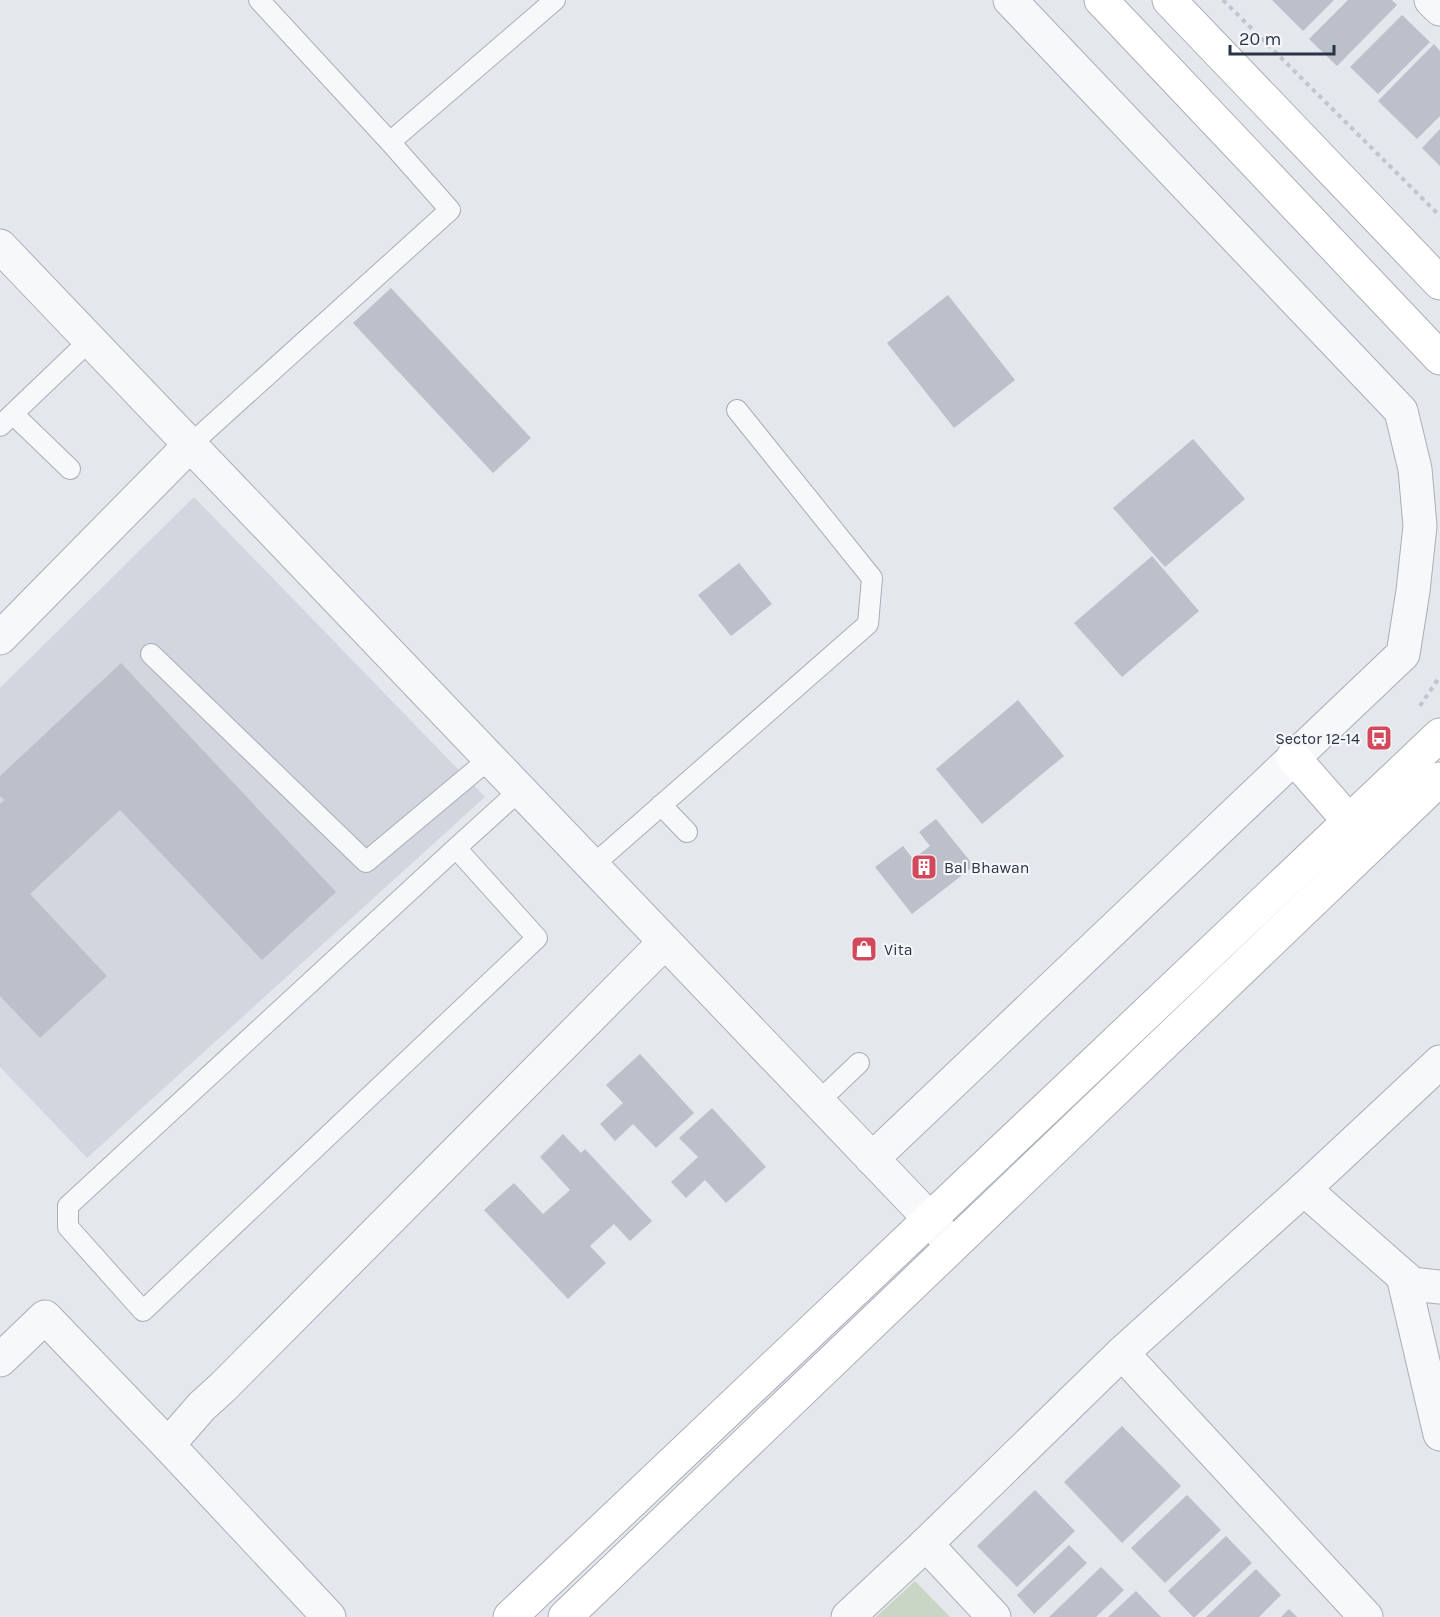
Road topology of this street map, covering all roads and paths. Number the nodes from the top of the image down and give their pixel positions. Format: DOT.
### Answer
graph roads {
  1 [pos="259,0"];
  2 [pos="555,0"];
  3 [pos="1010,0"];
  4 [pos="1101,0"];
  5 [pos="1169,0"];
  6 [pos="1223,0"];
  7 [pos="1431,0"];
  8 [pos="1440,9"];
  9 [pos="390,142"];
  10 [pos="1440,216"];
  11 [pos="0,246"];
  12 [pos="1440,283"];
  13 [pos="90,340"];
  14 [pos="1440,358"];
  15 [pos="737,410"];
  16 [pos="6,420"];
  17 [pos="190,445"];
  18 [pos="70,468"];
  19 [pos="0,638"];
  20 [pos="151,654"];
  21 [pos="1440,735"];
  22 [pos="1293,757"];
  23 [pos="489,759"];
  24 [pos="1440,779"];
  25 [pos="520,790"];
  26 [pos="661,805"];
  27 [pos="1349,821"];
  28 [pos="687,832"];
  29 [pos="456,848"];
  30 [pos="592,866"];
  31 [pos="666,942"];
  32 [pos="1440,1062"];
  33 [pos="859,1063"];
  34 [pos="818,1102"];
  35 [pos="872,1159"];
  36 [pos="1304,1189"];
  37 [pos="930,1219"];
  38 [pos="952,1246"];
  39 [pos="1404,1276"];
  40 [pos="1440,1287"];
  41 [pos="1122,1353"];
  42 [pos="0,1360"];
  43 [pos="1440,1434"];
  44 [pos="168,1445"];
  45 [pos="926,1544"];
  46 [pos="329,1617"];
  47 [pos="510,1617"];
  48 [pos="565,1617"];
  49 [pos="848,1617"];
  50 [pos="994,1617"];
  51 [pos="1366,1617"];
  1 -- 9 [label="lane"];
  2 -- 9 [label="lane"];
  3 -- 22 [label="street"];
  4 -- 14 [label="street"];
  5 -- 12 [label="street"];
  6 -- 10 [label="path"];
  7 -- 8 [label="street"];
  9 -- 17 [label="lane"];
  11 -- 13 [label="street"];
  13 -- 16 [label="lane"];
  13 -- 17 [label="street"];
  15 -- 26 [label="lane"];
  16 -- 18 [label="lane"];
  17 -- 19 [label="street"];
  17 -- 23 [label="street"];
  20 -- 23 [label="lane"];
  21 -- 27 [label="street"];
  22 -- 27 [label="street"];
  22 -- 35 [label="street"];
  23 -- 25 [label="street"];
  24 -- 38 [label="street"];
  25 -- 29 [label="lane"];
  25 -- 30 [label="street"];
  26 -- 28 [label="lane"];
  26 -- 30 [label="lane"];
  27 -- 37 [label="street"];
  29 -- 29 [label="lane"];
  30 -- 31 [label="street"];
  31 -- 34 [label="street"];
  31 -- 44 [label="street"];
  32 -- 36 [label="street"];
  33 -- 34 [label="lane"];
  34 -- 35 [label="street"];
  35 -- 37 [label="street"];
  36 -- 39 [label="street"];
  36 -- 41 [label="street"];
  37 -- 38 [label="street"];
  37 -- 47 [label="street"];
  38 -- 48 [label="street"];
  39 -- 40 [label="street"];
  39 -- 43 [label="street"];
  41 -- 45 [label="street"];
  41 -- 51 [label="street"];
  42 -- 44 [label="street"];
  44 -- 46 [label="street"];
  45 -- 49 [label="street"];
  45 -- 50 [label="street"];
}
